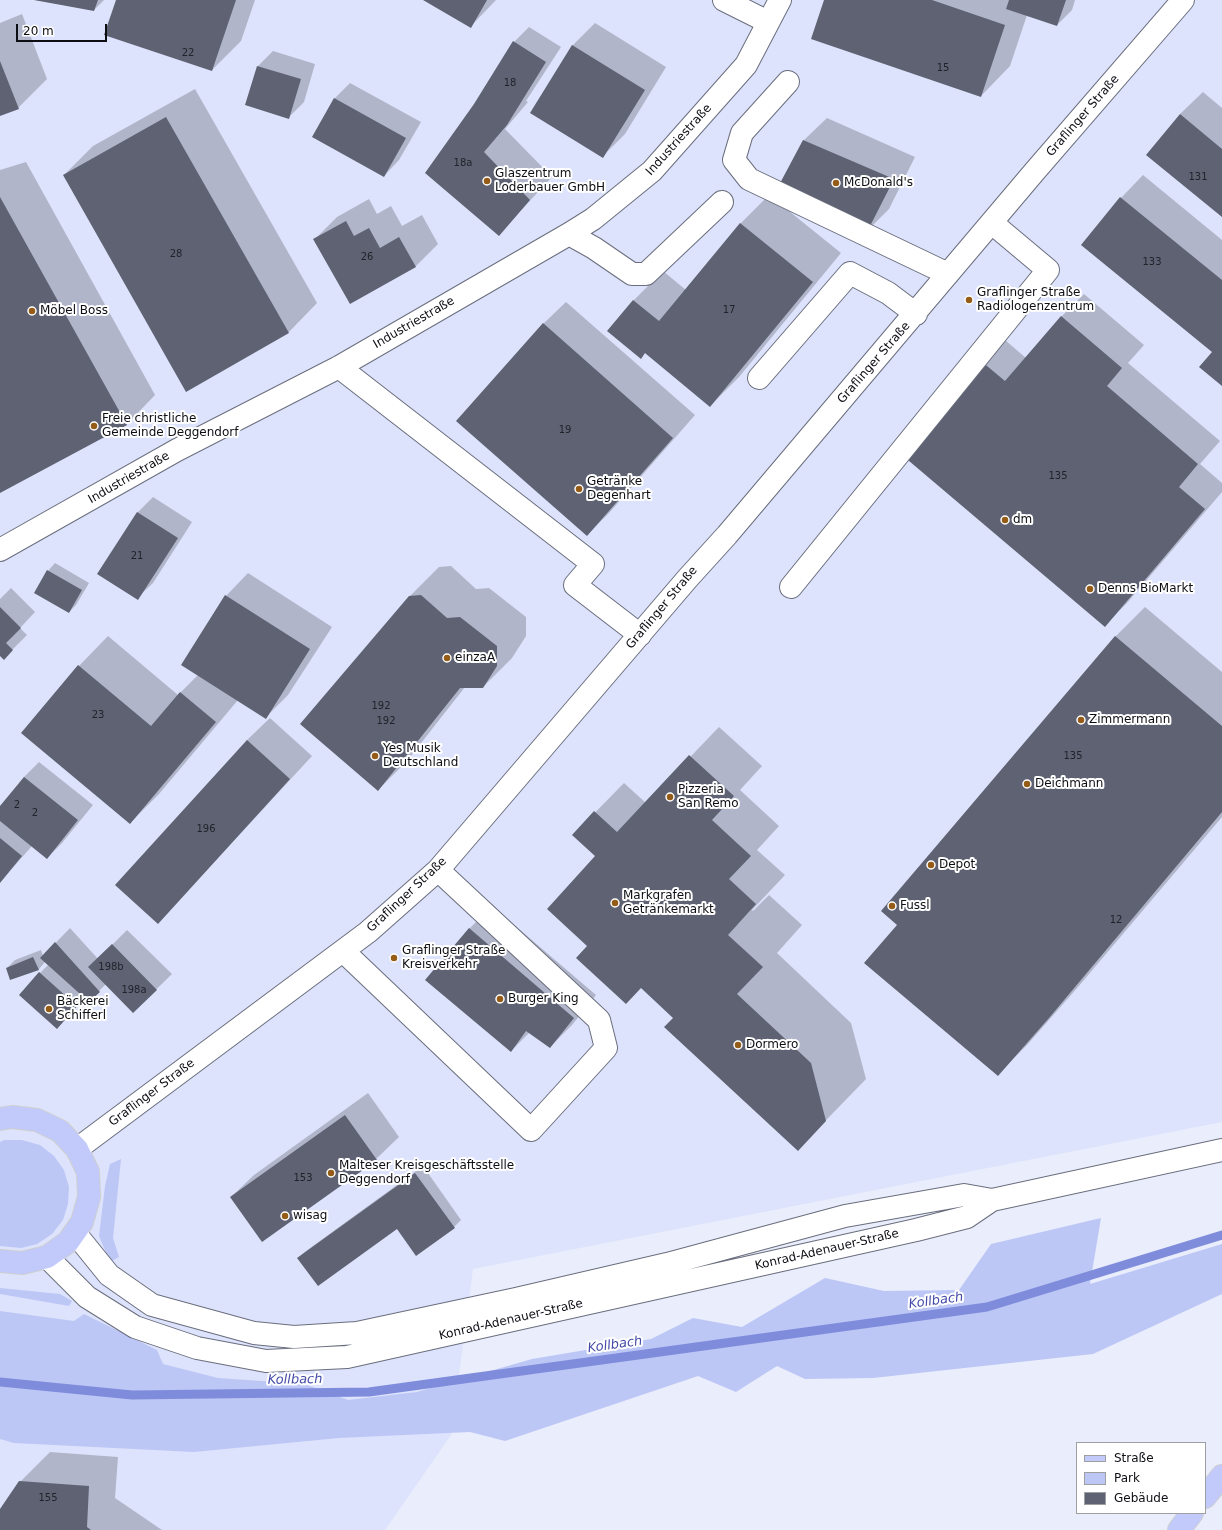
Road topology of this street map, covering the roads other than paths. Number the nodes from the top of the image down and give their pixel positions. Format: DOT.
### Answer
graph roads {
  1 [pos="724,0"];
  2 [pos="780,0"];
  3 [pos="1183,0"];
  4 [pos="768,22"];
  5 [pos="788,82"];
  6 [pos="722,202"];
  7 [pos="992,222"];
  8 [pos="569,234"];
  9 [pos="948,274"];
  10 [pos="916,314"];
  11 [pos="338,367"];
  12 [pos="759,378"];
  13 [pos="0,550"];
  14 [pos="791,587"];
  15 [pos="640,636"];
  16 [pos="438,870"];
  17 [pos="343,951"];
  18 [pos="0,1120"];
  19 [pos="77,1149"];
  20 [pos="1222,1150"];
  21 [pos="992,1200"];
  22 [pos="75,1233"];
  23 [pos="46,1257"];
  24 [pos="0,1261"];
  25 [pos="1222,1476"];
  26 [pos="1206,1496"];
  27 [pos="1191,1514"];
  28 [pos="1179,1530"];
  1 -- 4 [label="street"];
  2 -- 4 [label="street, Industriestraße"];
  3 -- 7 [label="street, Graflinger Straße"];
  4 -- 8 [label="street, Industriestraße"];
  5 -- 9 [label="street"];
  6 -- 8 [label="street"];
  7 -- 9 [label="street, Graflinger Straße"];
  7 -- 14 [label="street"];
  8 -- 11 [label="street, Industriestraße"];
  9 -- 10 [label="street, Graflinger Straße"];
  10 -- 12 [label="street"];
  10 -- 15 [label="street, Graflinger Straße"];
  11 -- 13 [label="street, Industriestraße"];
  11 -- 15 [label="street"];
  15 -- 16 [label="street, Graflinger Straße"];
  16 -- 17 [label="street, Graflinger Straße"];
  16 -- 17 [label="street"];
  17 -- 19 [label="street, Graflinger Straße"];
  18 -- 19 [label="main road"];
  19 -- 22 [label="main road"];
  20 -- 21 [label="street, Konrad-Adenauer-Straße"];
  21 -- 22 [label="street, Konrad-Adenauer-Straße"];
  21 -- 23 [label="street, Konrad-Adenauer-Straße"];
  22 -- 23 [label="main road"];
  23 -- 24 [label="main road"];
  25 -- 26 [label="main road"];
  27 -- 28 [label="main road"];
}
